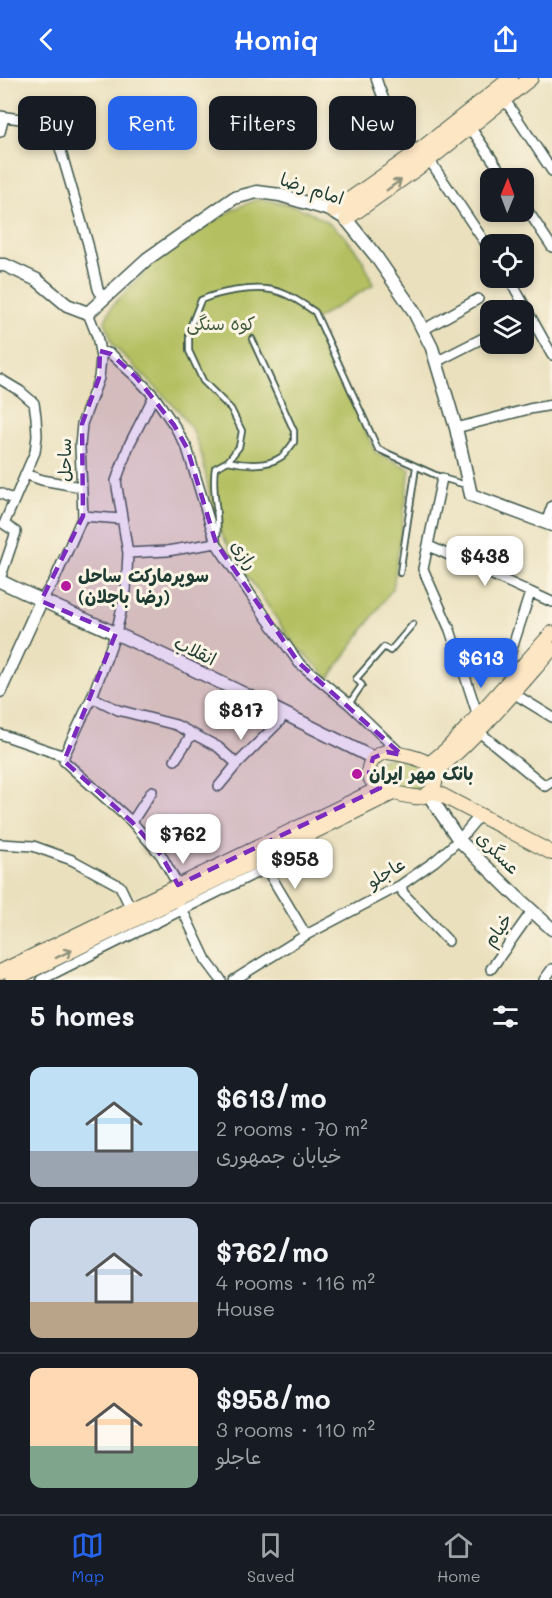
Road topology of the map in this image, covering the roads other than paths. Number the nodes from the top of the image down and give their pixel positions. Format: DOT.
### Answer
graph roads {
  1 [pos="376,78"];
  2 [pos="511,78"];
  3 [pos="531,78"];
  4 [pos="504,100"];
  5 [pos="2,117"];
  6 [pos="470,127"];
  7 [pos="0,132"];
  8 [pos="422,154"];
  9 [pos="498,168"];
  10 [pos="552,171"];
  11 [pos="333,211"];
  12 [pos="346,219"];
  13 [pos="534,220"];
  14 [pos="480,236"];
  15 [pos="552,248"];
  16 [pos="0,265"];
  17 [pos="515,288"];
  18 [pos="103,299"];
  19 [pos="478,299"];
  20 [pos="88,313"];
  21 [pos="423,330"];
  22 [pos="252,339"];
  23 [pos="480,340"];
  24 [pos="100,351"];
  25 [pos="552,355"];
  26 [pos="436,362"];
  27 [pos="0,379"];
  28 [pos="154,396"];
  29 [pos="552,405"];
  30 [pos="456,428"];
  31 [pos="228,461"];
  32 [pos="416,466"];
  33 [pos="25,474"];
  34 [pos="442,478"];
  35 [pos="469,485"];
  36 [pos="81,487"];
  37 [pos="0,493"];
  38 [pos="14,500"];
  39 [pos="552,506"];
  40 [pos="83,516"];
  41 [pos="121,519"];
  42 [pos="549,524"];
  43 [pos="216,543"];
  44 [pos="429,546"];
  45 [pos="128,553"];
  46 [pos="400,573"];
  47 [pos="0,580"];
  48 [pos="531,593"];
  49 [pos="41,601"];
  50 [pos="552,602"];
  51 [pos="413,624"];
  52 [pos="116,633"];
  53 [pos="552,633"];
  54 [pos="552,649"];
  55 [pos="516,673"];
  56 [pos="0,692"];
  57 [pos="513,693"];
  58 [pos="92,697"];
  59 [pos="349,704"];
  60 [pos="285,713"];
  61 [pos="478,716"];
  62 [pos="552,717"];
  63 [pos="478,731"];
  64 [pos="0,734"];
  65 [pos="192,734"];
  66 [pos="402,755"];
  67 [pos="64,756"];
  68 [pos="373,758"];
  69 [pos="176,760"];
  70 [pos="237,764"];
  71 [pos="432,768"];
  72 [pos="552,781"];
  73 [pos="219,786"];
  74 [pos="380,788"];
  75 [pos="152,791"];
  76 [pos="395,792"];
  77 [pos="430,792"];
  78 [pos="480,815"];
  79 [pos="132,822"];
  80 [pos="459,840"];
  81 [pos="0,844"];
  82 [pos="552,853"];
  83 [pos="263,863"];
  84 [pos="401,885"];
  85 [pos="177,896"];
  86 [pos="131,909"];
  87 [pos="532,911"];
  88 [pos="552,929"];
  89 [pos="306,935"];
  90 [pos="448,941"];
  91 [pos="490,969"];
  92 [pos="552,969"];
  93 [pos="0,972"];
  94 [pos="12,980"];
  95 [pos="41,980"];
  96 [pos="221,980"];
  97 [pos="234,980"];
  98 [pos="544,980"];
  1 -- 8 [label="street"];
  2 -- 8 [label="main road"];
  3 -- 4 [label="main road"];
  4 -- 6 [label="main road"];
  4 -- 10 [label="street"];
  5 -- 7 [label="street"];
  5 -- 18 [label="street"];
  6 -- 8 [label="main road"];
  6 -- 9 [label="street"];
  8 -- 11 [label="main road"];
  12 -- 8 [label="main road, one-way"];
  8 -- 14 [label="street"];
  11 -- 12 [label="street, امام رضا"];
  11 -- 18 [label="street, امام رضا"];
  12 -- 21 [label="street, امام رضا"];
  13 -- 15 [label="street"];
  16 -- 20 [label="street"];
  17 -- 25 [label="street"];
  18 -- 20 [label="street, امام رضا"];
  19 -- 21 [label="street"];
  20 -- 24 [label="street, ساحل"];
  21 -- 26 [label="street, امام رضا"];
  22 -- 31 [label="lane"];
  23 -- 26 [label="street"];
  24 -- 28 [label="street, رازی"];
  24 -- 36 [label="street, ساحل"];
  26 -- 30 [label="street, امام رضا"];
  27 -- 33 [label="street"];
  28 -- 41 [label="street"];
  28 -- 43 [label="street, رازی"];
  29 -- 30 [label="street"];
  30 -- 35 [label="street, امام رضا"];
  31 -- 32 [label="lane"];
  31 -- 43 [label="lane"];
  32 -- 34 [label="lane"];
  32 -- 46 [label="lane"];
  33 -- 36 [label="street"];
  33 -- 38 [label="street"];
  34 -- 35 [label="lane"];
  34 -- 44 [label="street"];
  35 -- 42 [label="street"];
  36 -- 40 [label="street, ساحل"];
  37 -- 38 [label="street"];
  38 -- 47 [label="street"];
  39 -- 42 [label="street"];
  40 -- 41 [label="street"];
  40 -- 49 [label="street, ساحل"];
  41 -- 45 [label="street"];
  43 -- 45 [label="street"];
  43 -- 59 [label="street, رازی"];
  44 -- 48 [label="street"];
  44 -- 61 [label="street"];
  45 -- 52 [label="street"];
  47 -- 49 [label="street, انقلاب"];
  48 -- 50 [label="street"];
  48 -- 55 [label="street"];
  49 -- 52 [label="street, انقلاب"];
  49 -- 56 [label="street"];
  51 -- 59 [label="lane"];
  52 -- 58 [label="street"];
  52 -- 60 [label="street, انقلاب"];
  53 -- 55 [label="main road"];
  54 -- 57 [label="main road"];
  55 -- 61 [label="main road"];
  57 -- 62 [label="street"];
  57 -- 63 [label="main road"];
  58 -- 65 [label="street"];
  58 -- 67 [label="street"];
  59 -- 66 [label="street, رازی"];
  60 -- 68 [label="street, انقلاب"];
  60 -- 70 [label="street"];
  61 -- 71 [label="main road"];
  63 -- 71 [label="main road"];
  63 -- 72 [label="street"];
  64 -- 67 [label="street"];
  65 -- 69 [label="street"];
  65 -- 70 [label="street"];
  66 -- 68 [label="main road"];
  66 -- 71 [label="main road"];
  67 -- 79 [label="street"];
  68 -- 74 [label="main road"];
  70 -- 73 [label="street"];
  71 -- 77 [label="main road"];
  74 -- 76 [label="main road"];
  74 -- 85 [label="main road"];
  75 -- 79 [label="street"];
  76 -- 77 [label="main road"];
  76 -- 83 [label="main road"];
  77 -- 78 [label="main road"];
  77 -- 80 [label="street, عسگری"];
  78 -- 80 [label="street, عاجلو"];
  78 -- 82 [label="main road"];
  79 -- 85 [label="street"];
  80 -- 84 [label="street, عاجلو"];
  80 -- 87 [label="street, عسگری"];
  81 -- 86 [label="street"];
  83 -- 85 [label="main road"];
  83 -- 89 [label="street"];
  84 -- 89 [label="street, عاجلو"];
  84 -- 90 [label="street"];
  85 -- 86 [label="main road"];
  94 -- 85 [label="main road, one-way"];
  85 -- 95 [label="street"];
  85 -- 96 [label="street"];
  86 -- 93 [label="main road"];
  87 -- 88 [label="street, عسگری"];
  87 -- 91 [label="street, خیام"];
  89 -- 97 [label="street, عاجلو"];
  92 -- 98 [label="street"];
}
